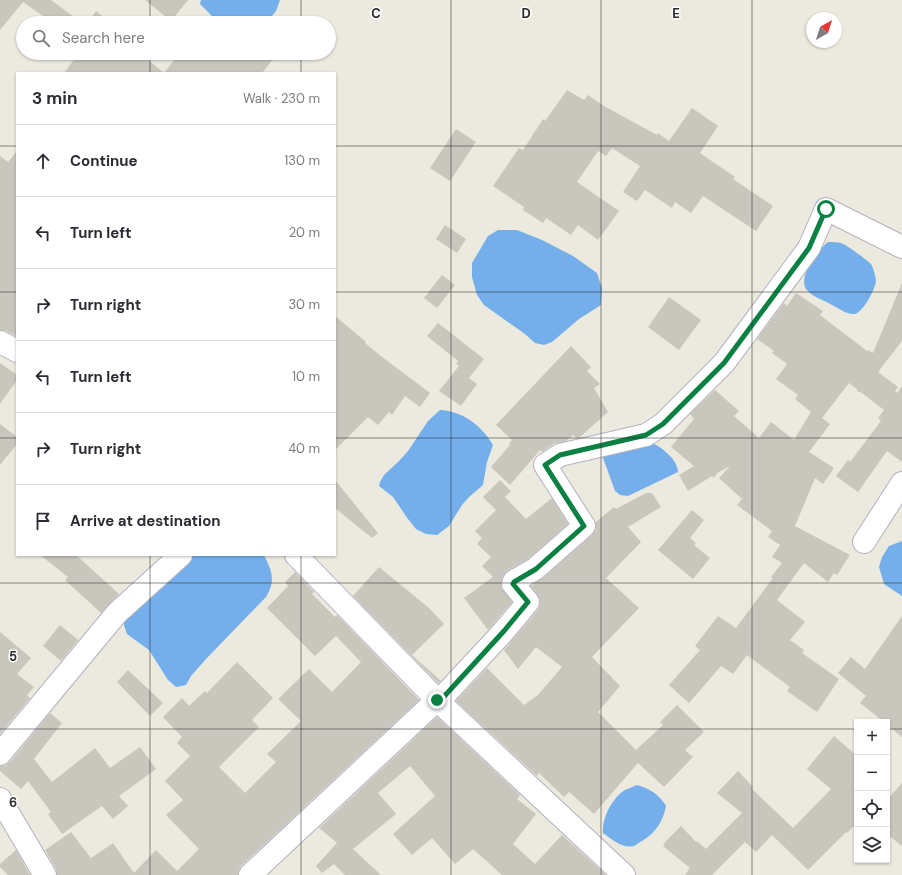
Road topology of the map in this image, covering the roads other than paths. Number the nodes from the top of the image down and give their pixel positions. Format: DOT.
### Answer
graph roads {
  1 [pos="902,247"];
  2 [pos="0,342"];
  3 [pos="16,350"];
  4 [pos="902,483"];
  5 [pos="864,542"];
  6 [pos="180,556"];
  7 [pos="297,556"];
  8 [pos="438,701"];
  9 [pos="0,754"];
  10 [pos="0,799"];
  11 [pos="45,875"];
  12 [pos="250,875"];
  13 [pos="624,875"];
  1 -- 8 [label="street"];
  2 -- 3 [label="street"];
  4 -- 5 [label="street"];
  6 -- 9 [label="street"];
  7 -- 8 [label="street"];
  8 -- 12 [label="street"];
  8 -- 13 [label="street"];
  10 -- 11 [label="street"];
}
